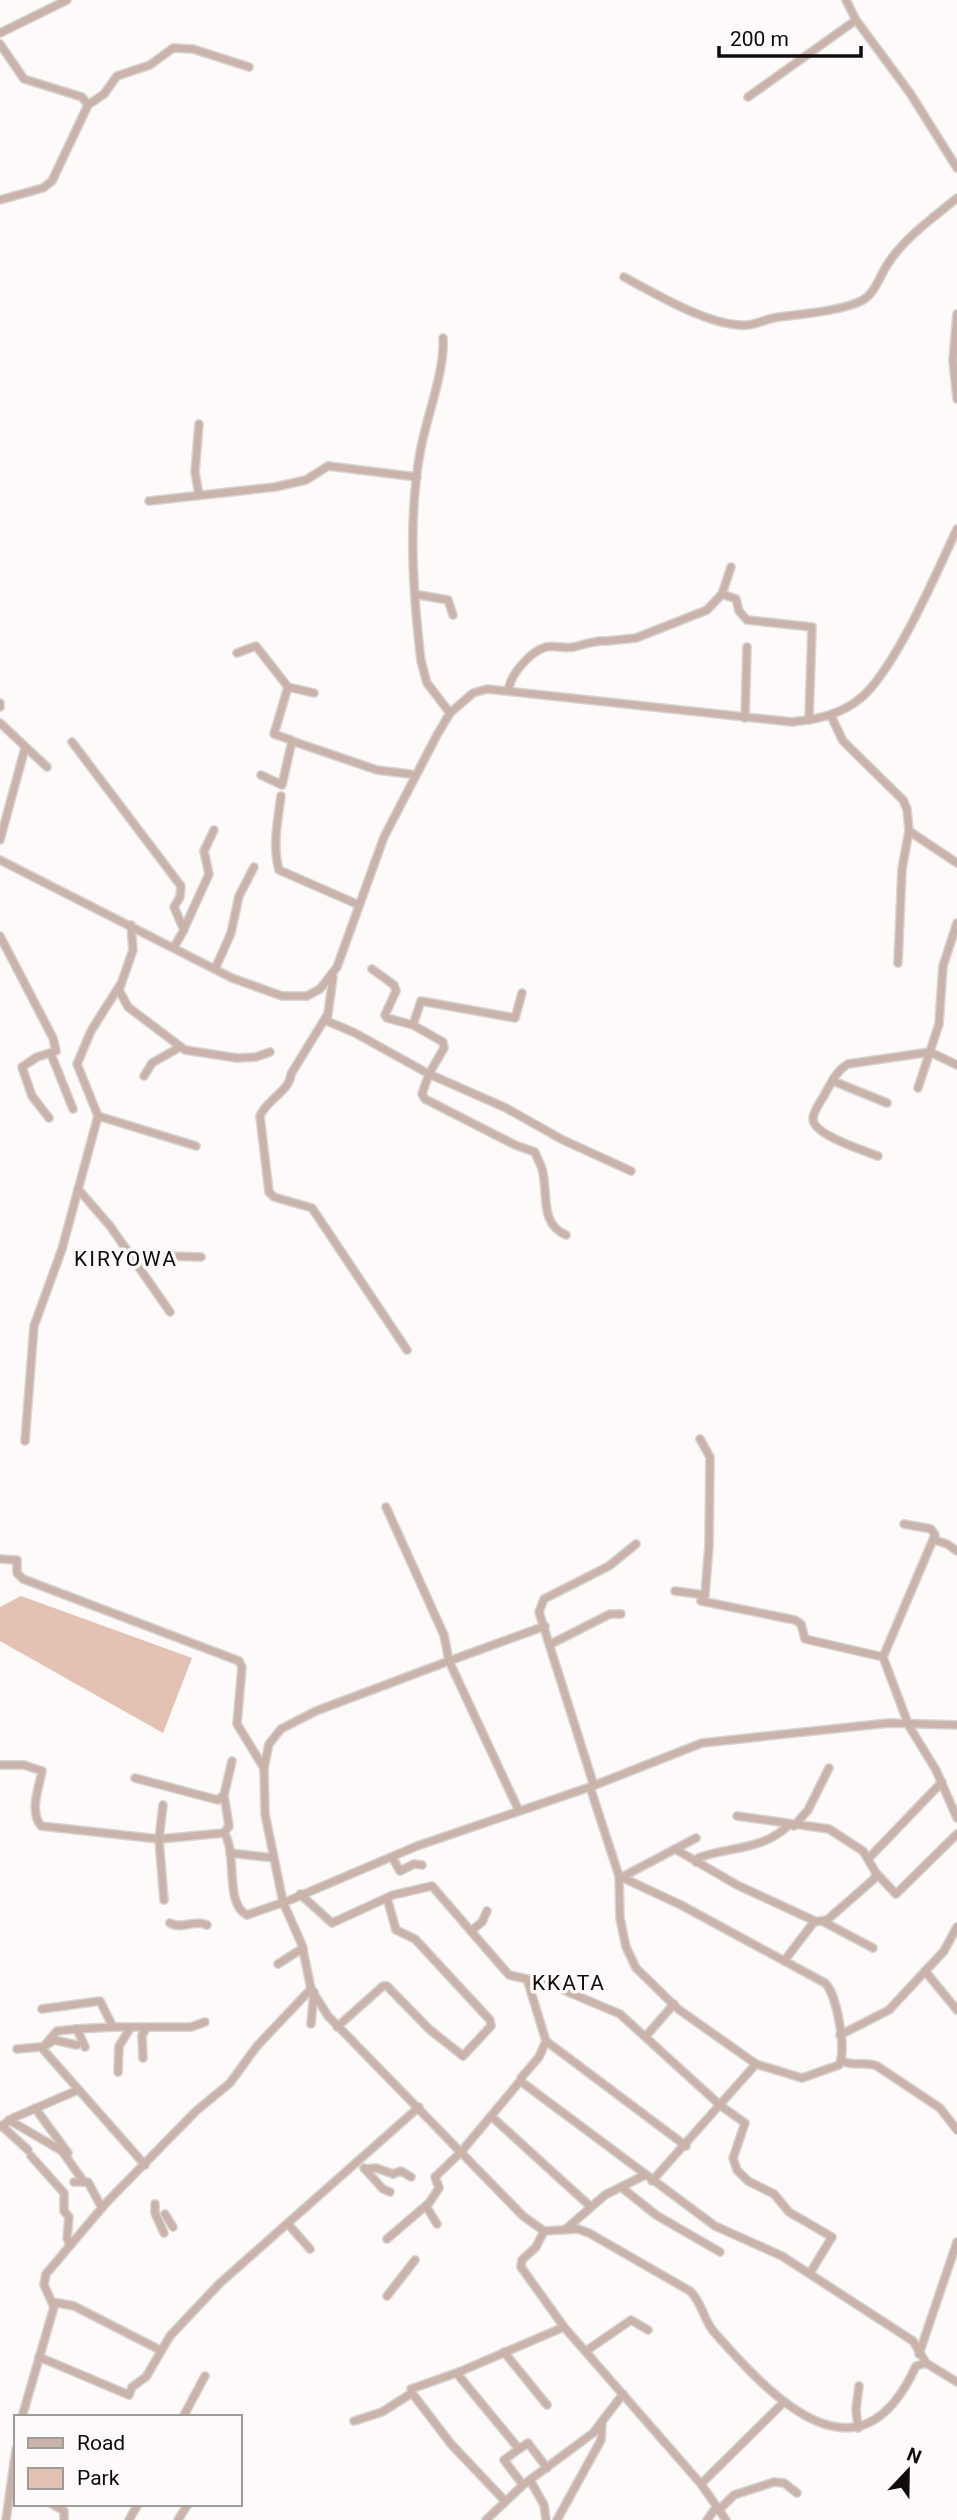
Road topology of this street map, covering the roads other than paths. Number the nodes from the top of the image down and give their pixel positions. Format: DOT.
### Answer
graph roads {
  1 [pos="67,0"];
  2 [pos="846,0"];
  3 [pos="856,20"];
  4 [pos="0,33"];
  5 [pos="0,44"];
  6 [pos="249,67"];
  7 [pos="748,97"];
  8 [pos="88,105"];
  9 [pos="957,168"];
  10 [pos="957,198"];
  11 [pos="0,200"];
  12 [pos="624,277"];
  13 [pos="957,314"];
  14 [pos="443,338"];
  15 [pos="957,399"];
  16 [pos="199,424"];
  17 [pos="417,477"];
  18 [pos="199,495"];
  19 [pos="149,501"];
  20 [pos="957,529"];
  21 [pos="731,567"];
  22 [pos="722,594"];
  23 [pos="419,595"];
  24 [pos="453,615"];
  25 [pos="747,647"];
  26 [pos="237,653"];
  27 [pos="509,687"];
  28 [pos="450,713"];
  29 [pos="831,716"];
  30 [pos="745,719"];
  31 [pos="809,720"];
  32 [pos="0,723"];
  33 [pos="291,740"];
  34 [pos="72,742"];
  35 [pos="25,748"];
  36 [pos="47,766"];
  37 [pos="261,775"];
  38 [pos="410,775"];
  39 [pos="281,796"];
  40 [pos="214,830"];
  41 [pos="909,831"];
  42 [pos="0,840"];
  43 [pos="0,860"];
  44 [pos="957,863"];
  45 [pos="254,867"];
  46 [pos="359,905"];
  47 [pos="957,923"];
  48 [pos="131,925"];
  49 [pos="184,930"];
  50 [pos="0,936"];
  51 [pos="174,947"];
  52 [pos="898,963"];
  53 [pos="215,969"];
  54 [pos="372,969"];
  55 [pos="334,973"];
  56 [pos="120,985"];
  57 [pos="522,993"];
  58 [pos="326,1017"];
  59 [pos="413,1025"];
  60 [pos="180,1047"];
  61 [pos="270,1052"];
  62 [pos="930,1052"];
  63 [pos="51,1054"];
  64 [pos="957,1065"];
  65 [pos="429,1074"];
  66 [pos="144,1076"];
  67 [pos="833,1081"];
  68 [pos="918,1088"];
  69 [pos="887,1103"];
  70 [pos="73,1109"];
  71 [pos="99,1116"];
  72 [pos="49,1118"];
  73 [pos="196,1146"];
  74 [pos="878,1156"];
  75 [pos="631,1171"];
  76 [pos="78,1189"];
  77 [pos="566,1234"];
  78 [pos="129,1255"];
  79 [pos="201,1257"];
  80 [pos="170,1312"];
  81 [pos="407,1350"];
  82 [pos="700,1439"];
  83 [pos="25,1441"];
  84 [pos="386,1507"];
  85 [pos="904,1524"];
  86 [pos="934,1540"];
  87 [pos="636,1544"];
  88 [pos="957,1552"];
  89 [pos="0,1559"];
  90 [pos="675,1591"];
  91 [pos="705,1595"];
  92 [pos="621,1614"];
  93 [pos="545,1626"];
  94 [pos="551,1644"];
  95 [pos="884,1657"];
  96 [pos="449,1661"];
  97 [pos="957,1725"];
  98 [pos="909,1726"];
  99 [pos="232,1761"];
  100 [pos="0,1765"];
  101 [pos="264,1768"];
  102 [pos="828,1768"];
  103 [pos="135,1778"];
  104 [pos="942,1782"];
  105 [pos="592,1787"];
  106 [pos="225,1795"];
  107 [pos="163,1805"];
  108 [pos="519,1811"];
  109 [pos="737,1816"];
  110 [pos="957,1818"];
  111 [pos="792,1825"];
  112 [pos="224,1833"];
  113 [pos="957,1834"];
  114 [pos="696,1838"];
  115 [pos="159,1839"];
  116 [pos="675,1849"];
  117 [pos="230,1853"];
  118 [pos="392,1857"];
  119 [pos="274,1858"];
  120 [pos="869,1858"];
  121 [pos="696,1862"];
  122 [pos="422,1865"];
  123 [pos="876,1873"];
  124 [pos="622,1876"];
  125 [pos="300,1894"];
  126 [pos="387,1898"];
  127 [pos="164,1900"];
  128 [pos="283,1902"];
  129 [pos="486,1911"];
  130 [pos="820,1921"];
  131 [pos="170,1923"];
  132 [pos="207,1925"];
  133 [pos="957,1927"];
  134 [pos="471,1931"];
  135 [pos="303,1948"];
  136 [pos="873,1948"];
  137 [pos="784,1961"];
  138 [pos="278,1964"];
  139 [pos="925,1971"];
  140 [pos="527,1979"];
  141 [pos="313,1990"];
  142 [pos="674,2004"];
  143 [pos="42,2009"];
  144 [pos="957,2010"];
  145 [pos="205,2022"];
  146 [pos="311,2025"];
  147 [pos="113,2027"];
  148 [pos="131,2027"];
  149 [pos="147,2027"];
  150 [pos="337,2027"];
  151 [pos="76,2029"];
  152 [pos="840,2035"];
  153 [pos="646,2036"];
  154 [pos="546,2041"];
  155 [pos="42,2047"];
  156 [pos="17,2049"];
  157 [pos="143,2058"];
  158 [pos="842,2061"];
  159 [pos="756,2064"];
  160 [pos="118,2072"];
  161 [pos="521,2080"];
  162 [pos="78,2090"];
  163 [pos="721,2106"];
  164 [pos="419,2107"];
  165 [pos="36,2108"];
  166 [pos="492,2117"];
  167 [pos="3,2124"];
  168 [pos="957,2130"];
  169 [pos="686,2146"];
  170 [pos="461,2152"];
  171 [pos="145,2165"];
  172 [pos="362,2166"];
  173 [pos="645,2175"];
  174 [pos="411,2177"];
  175 [pos="652,2181"];
  176 [pos="74,2182"];
  177 [pos="85,2182"];
  178 [pos="621,2187"];
  179 [pos="390,2192"];
  180 [pos="155,2204"];
  181 [pos="426,2206"];
  182 [pos="592,2207"];
  183 [pos="102,2208"];
  184 [pos="165,2214"];
  185 [pos="288,2224"];
  186 [pos="437,2224"];
  187 [pos="173,2227"];
  188 [pos="565,2230"];
  189 [pos="544,2231"];
  190 [pos="164,2233"];
  191 [pos="387,2239"];
  192 [pos="957,2242"];
  193 [pos="70,2245"];
  194 [pos="310,2249"];
  195 [pos="720,2252"];
  196 [pos="415,2260"];
  197 [pos="810,2273"];
  198 [pos="387,2296"];
  199 [pos="53,2302"];
  200 [pos="564,2327"];
  201 [pos="648,2330"];
  202 [pos="160,2350"];
  203 [pos="586,2351"];
  204 [pos="504,2352"];
  205 [pos="920,2352"];
  206 [pos="39,2357"];
  207 [pos="926,2362"];
  208 [pos="916,2366"];
  209 [pos="459,2372"];
  210 [pos="205,2376"];
  211 [pos="957,2382"];
  212 [pos="859,2386"];
  213 [pos="412,2393"];
  214 [pos="623,2394"];
  215 [pos="784,2402"];
  216 [pos="547,2404"];
  217 [pos="23,2415"];
  218 [pos="184,2415"];
  219 [pos="354,2421"];
  220 [pos="602,2423"];
  221 [pos="858,2428"];
  222 [pos="519,2449"];
  223 [pos="547,2468"];
  224 [pos="527,2483"];
  225 [pos="701,2484"];
  226 [pos="13,2490"];
  227 [pos="797,2493"];
  228 [pos="504,2500"];
  229 [pos="55,2506"];
  230 [pos="715,2509"];
  231 [pos="6,2520"];
  232 [pos="64,2520"];
  233 [pos="486,2520"];
  234 [pos="546,2520"];
  235 [pos="557,2520"];
  236 [pos="707,2520"];
  237 [pos="726,2520"];
  1 -- 4 [label="street"];
  2 -- 3 [label="street"];
  3 -- 7 [label="street"];
  3 -- 9 [label="street"];
  5 -- 8 [label="street"];
  6 -- 8 [label="street"];
  8 -- 11 [label="street"];
  10 -- 12 [label="street"];
  13 -- 15 [label="street"];
  14 -- 17 [label="street"];
  16 -- 18 [label="street"];
  17 -- 18 [label="street"];
  17 -- 28 [label="street"];
  18 -- 19 [label="street"];
  20 -- 29 [label="street"];
  21 -- 22 [label="street"];
  22 -- 27 [label="street"];
  22 -- 31 [label="street"];
  23 -- 24 [label="street"];
  25 -- 30 [label="street"];
  26 -- 33 [label="street"];
  28 -- 30 [label="street"];
  28 -- 46 [label="street"];
  29 -- 31 [label="street"];
  29 -- 41 [label="street"];
  30 -- 31 [label="street"];
  32 -- 35 [label="street"];
  34 -- 49 [label="street"];
  35 -- 36 [label="street"];
  35 -- 42 [label="street"];
  37 -- 38 [label="street"];
  39 -- 46 [label="street"];
  40 -- 49 [label="street"];
  41 -- 44 [label="street"];
  41 -- 52 [label="street"];
  43 -- 48 [label="street"];
  45 -- 53 [label="street"];
  46 -- 55 [label="street"];
  47 -- 62 [label="street"];
  48 -- 51 [label="street"];
  48 -- 56 [label="street"];
  49 -- 51 [label="street"];
  50 -- 63 [label="street"];
  51 -- 53 [label="street"];
  53 -- 55 [label="street"];
  54 -- 59 [label="street"];
  55 -- 58 [label="street"];
  56 -- 60 [label="street"];
  56 -- 71 [label="street"];
  57 -- 59 [label="street"];
  58 -- 65 [label="street"];
  58 -- 81 [label="street"];
  59 -- 65 [label="street"];
  60 -- 61 [label="street"];
  60 -- 66 [label="street"];
  62 -- 64 [label="street"];
  62 -- 67 [label="street"];
  62 -- 68 [label="street"];
  63 -- 70 [label="street"];
  63 -- 72 [label="street"];
  65 -- 75 [label="street"];
  65 -- 77 [label="street"];
  67 -- 69 [label="street"];
  67 -- 74 [label="street"];
  71 -- 73 [label="street"];
  71 -- 76 [label="street"];
  76 -- 78 [label="street"];
  76 -- 83 [label="street"];
  78 -- 79 [label="street"];
  78 -- 80 [label="street"];
  82 -- 91 [label="street"];
  84 -- 96 [label="street"];
  85 -- 86 [label="street"];
  86 -- 88 [label="street"];
  86 -- 95 [label="street"];
  87 -- 93 [label="street"];
  89 -- 101 [label="street"];
  90 -- 91 [label="street"];
  91 -- 95 [label="street"];
  92 -- 94 [label="street"];
  93 -- 94 [label="street"];
  93 -- 96 [label="street"];
  94 -- 105 [label="street"];
  95 -- 98 [label="street"];
  96 -- 101 [label="street"];
  96 -- 108 [label="street"];
  97 -- 98 [label="street"];
  98 -- 104 [label="street"];
  98 -- 105 [label="street"];
  99 -- 106 [label="street"];
  100 -- 115 [label="street"];
  101 -- 119 [label="street"];
  102 -- 111 [label="street"];
  103 -- 106 [label="street"];
  104 -- 110 [label="street"];
  104 -- 120 [label="street"];
  105 -- 108 [label="street"];
  105 -- 124 [label="street"];
  106 -- 112 [label="street"];
  107 -- 115 [label="street"];
  108 -- 118 [label="street"];
  109 -- 111 [label="street"];
  111 -- 120 [label="street"];
  111 -- 121 [label="street"];
  112 -- 115 [label="street"];
  112 -- 117 [label="street"];
  113 -- 123 [label="street"];
  114 -- 116 [label="street"];
  115 -- 127 [label="street"];
  116 -- 121 [label="street"];
  116 -- 124 [label="street"];
  117 -- 119 [label="street"];
  117 -- 128 [label="street"];
  118 -- 122 [label="street"];
  118 -- 125 [label="street"];
  119 -- 128 [label="street"];
  120 -- 123 [label="street"];
  121 -- 130 [label="street"];
  123 -- 130 [label="street"];
  124 -- 137 [label="street"];
  124 -- 142 [label="street"];
  125 -- 126 [label="street"];
  125 -- 128 [label="street"];
  126 -- 134 [label="street"];
  126 -- 150 [label="street"];
  128 -- 135 [label="street"];
  129 -- 134 [label="street"];
  130 -- 136 [label="street"];
  130 -- 137 [label="street"];
  131 -- 132 [label="street"];
  133 -- 139 [label="street"];
  134 -- 140 [label="street"];
  135 -- 138 [label="street"];
  135 -- 141 [label="street"];
  137 -- 152 [label="street"];
  139 -- 144 [label="street"];
  139 -- 152 [label="street"];
  140 -- 153 [label="street"];
  140 -- 154 [label="street"];
  141 -- 146 [label="street"];
  141 -- 150 [label="street"];
  141 -- 171 [label="street"];
  142 -- 153 [label="street"];
  142 -- 159 [label="street"];
  143 -- 147 [label="street"];
  145 -- 149 [label="street"];
  147 -- 148 [label="street"];
  147 -- 151 [label="street"];
  148 -- 149 [label="street"];
  148 -- 160 [label="street"];
  149 -- 157 [label="street"];
  150 -- 164 [label="street"];
  151 -- 155 [label="street"];
  151 -- 155 [label="street"];
  152 -- 158 [label="street"];
  153 -- 163 [label="street"];
  154 -- 161 [label="street"];
  154 -- 169 [label="street"];
  155 -- 156 [label="street"];
  155 -- 162 [label="street"];
  158 -- 159 [label="street"];
  158 -- 168 [label="street"];
  159 -- 163 [label="street"];
  161 -- 166 [label="street"];
  161 -- 173 [label="street"];
  162 -- 165 [label="street"];
  162 -- 171 [label="street"];
  163 -- 169 [label="street"];
  163 -- 197 [label="street"];
  164 -- 170 [label="street"];
  164 -- 172 [label="street"];
  165 -- 167 [label="street"];
  165 -- 177 [label="street"];
  166 -- 170 [label="street"];
  166 -- 182 [label="street"];
  167 -- 177 [label="street"];
  167 -- 193 [label="street"];
  169 -- 175 [label="street"];
  170 -- 181 [label="street"];
  170 -- 189 [label="street"];
  171 -- 183 [label="street"];
  172 -- 174 [label="street"];
  172 -- 179 [label="street"];
  172 -- 185 [label="street"];
  173 -- 175 [label="street"];
  173 -- 178 [label="street"];
  175 -- 197 [label="street"];
  176 -- 177 [label="street"];
  177 -- 183 [label="street"];
  178 -- 182 [label="street"];
  178 -- 195 [label="street"];
  180 -- 190 [label="street"];
  181 -- 186 [label="street"];
  181 -- 191 [label="street"];
  182 -- 188 [label="street"];
  183 -- 193 [label="street"];
  184 -- 187 [label="street"];
  185 -- 194 [label="street"];
  185 -- 202 [label="street"];
  188 -- 189 [label="street"];
  188 -- 215 [label="street"];
  189 -- 200 [label="street"];
  192 -- 205 [label="street"];
  193 -- 199 [label="street"];
  196 -- 198 [label="street"];
  197 -- 205 [label="street"];
  199 -- 202 [label="street"];
  199 -- 206 [label="street"];
  200 -- 203 [label="street"];
  200 -- 204 [label="street"];
  201 -- 203 [label="street"];
  202 -- 206 [label="street"];
  203 -- 214 [label="street"];
  204 -- 209 [label="street"];
  204 -- 216 [label="street"];
  205 -- 207 [label="street"];
  205 -- 208 [label="street"];
  206 -- 217 [label="street"];
  207 -- 208 [label="street"];
  207 -- 211 [label="street"];
  208 -- 221 [label="street"];
  209 -- 213 [label="street"];
  209 -- 222 [label="street"];
  210 -- 218 [label="street"];
  212 -- 221 [label="street"];
  213 -- 219 [label="street"];
  213 -- 228 [label="street"];
  214 -- 220 [label="street"];
  214 -- 225 [label="street"];
  215 -- 221 [label="street"];
  215 -- 225 [label="street"];
  220 -- 223 [label="street"];
  220 -- 235 [label="street"];
  222 -- 223 [label="street"];
  222 -- 224 [label="street"];
  223 -- 224 [label="street"];
  224 -- 228 [label="street"];
  224 -- 234 [label="street"];
  225 -- 230 [label="street"];
  226 -- 231 [label="street"];
  227 -- 230 [label="street"];
  228 -- 233 [label="street"];
  229 -- 232 [label="street"];
  230 -- 236 [label="street"];
  230 -- 237 [label="street"];
}
